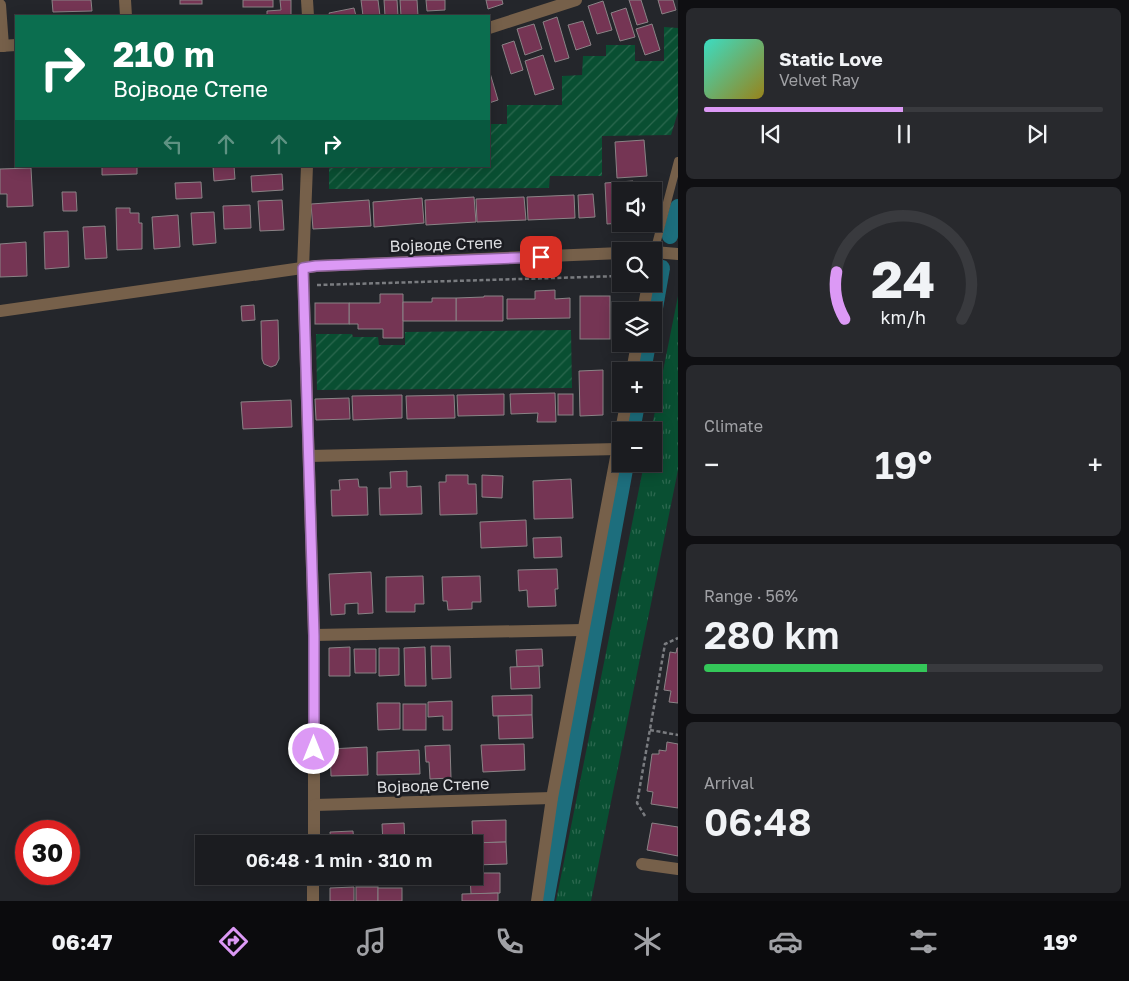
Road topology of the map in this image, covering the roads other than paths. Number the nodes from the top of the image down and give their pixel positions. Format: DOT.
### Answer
graph roads {
  1 [pos="125,0"];
  2 [pos="308,0"];
  3 [pos="576,0"];
  4 [pos="0,5"];
  5 [pos="126,15"];
  6 [pos="308,15"];
  7 [pos="490,28"];
  8 [pos="15,45"];
  9 [pos="2,46"];
  10 [pos="678,160"];
  11 [pos="307,167"];
  12 [pos="657,242"];
  13 [pos="612,253"];
  14 [pos="662,253"];
  15 [pos="678,254"];
  16 [pos="303,268"];
  17 [pos="0,311"];
  18 [pos="612,449"];
  19 [pos="309,456"];
  20 [pos="614,472"];
  21 [pos="583,630"];
  22 [pos="314,636"];
  23 [pos="552,798"];
  24 [pos="314,805"];
  25 [pos="314,835"];
  26 [pos="642,864"];
  27 [pos="678,869"];
  28 [pos="313,885"];
  29 [pos="313,901"];
  30 [pos="537,901"];
  1 -- 5 [label="street"];
  2 -- 6 [label="street"];
  3 -- 7 [label="street"];
  4 -- 9 [label="street"];
  8 -- 9 [label="street"];
  10 -- 12 [label="lane"];
  11 -- 16 [label="street"];
  13 -- 16 [label="street, Војводе Степе"];
  14 -- 15 [label="street"];
  16 -- 17 [label="street, Војводе Степе"];
  16 -- 19 [label="street"];
  18 -- 19 [label="street"];
  19 -- 22 [label="street"];
  20 -- 21 [label="street"];
  21 -- 22 [label="street"];
  21 -- 23 [label="street"];
  22 -- 24 [label="street"];
  23 -- 24 [label="street, Војводе Степе"];
  23 -- 30 [label="street"];
  24 -- 25 [label="street"];
  26 -- 27 [label="street"];
  28 -- 29 [label="street"];
}
